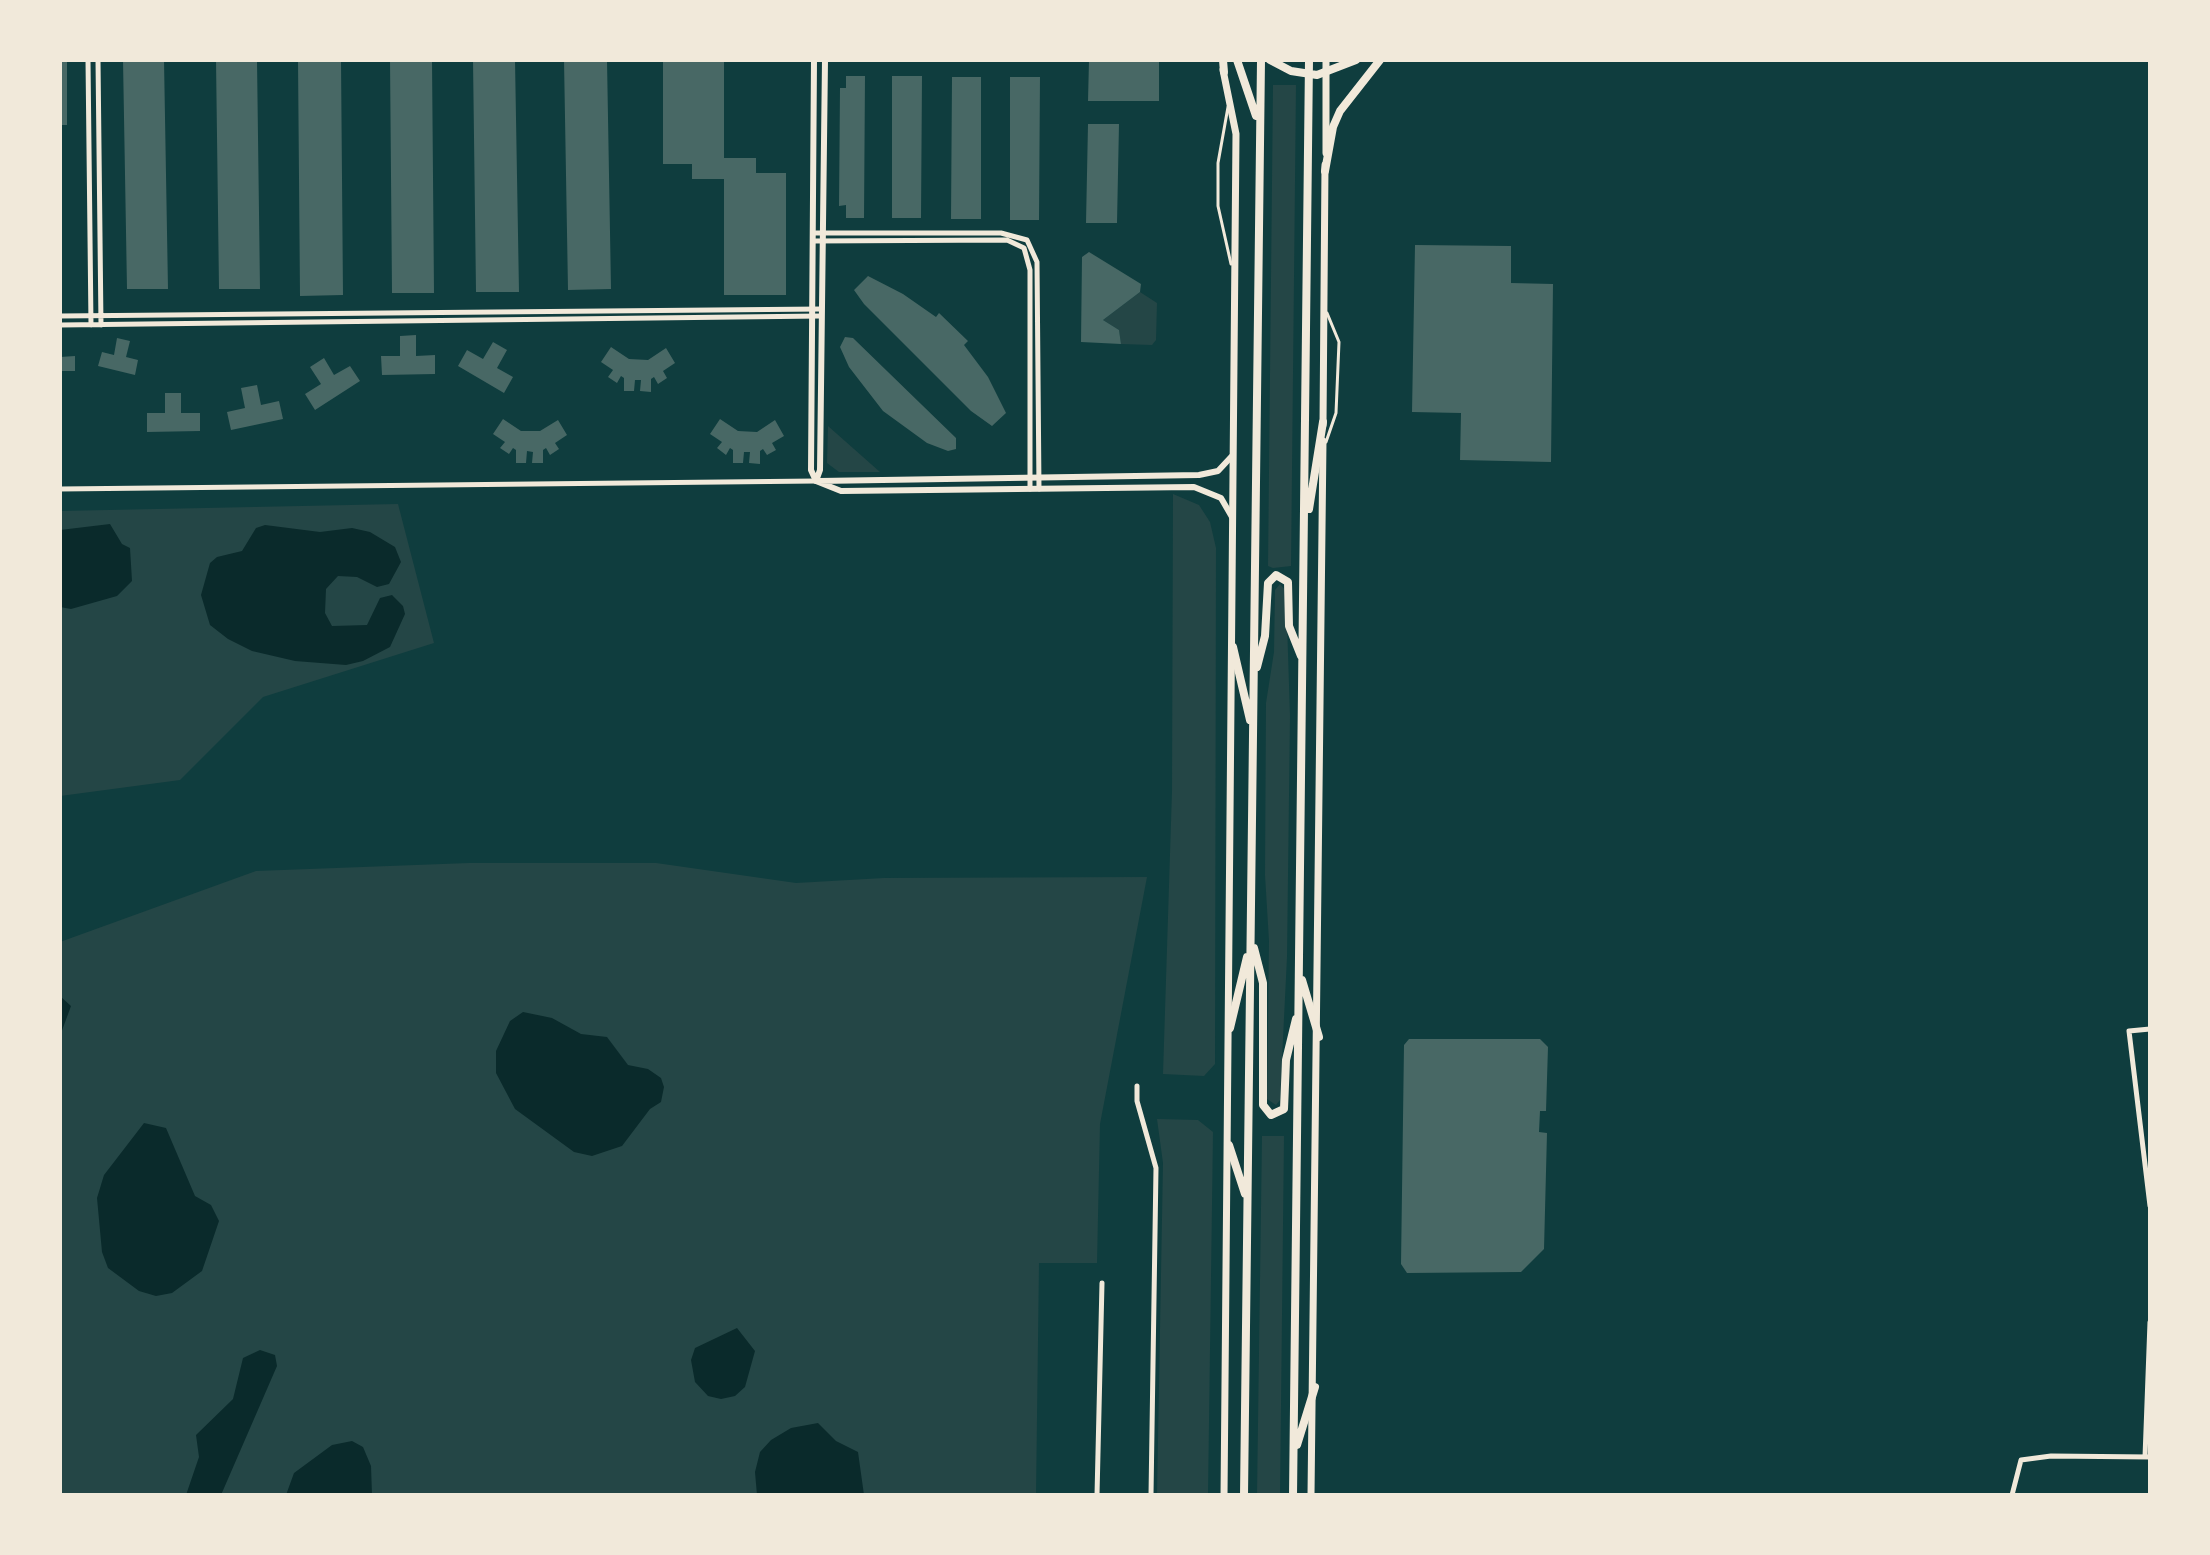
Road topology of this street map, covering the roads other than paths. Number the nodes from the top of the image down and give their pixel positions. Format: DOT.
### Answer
graph roads {
  1 [pos="88,60"];
  2 [pos="98,60"];
  3 [pos="814,60"];
  4 [pos="825,60"];
  5 [pos="1222,60"];
  6 [pos="1237,60"];
  7 [pos="1261,60"];
  8 [pos="1270,60"];
  9 [pos="1309,60"];
  10 [pos="1326,60"];
  11 [pos="1356,60"];
  12 [pos="1380,60"];
  13 [pos="1224,72"];
  14 [pos="1230,95"];
  15 [pos="1260,143"];
  16 [pos="1325,171"];
  17 [pos="813,237"];
  18 [pos="822,237"];
  19 [pos="1235,275"];
  20 [pos="1325,307"];
  21 [pos="812,313"];
  22 [pos="821,313"];
  23 [pos="91,315"];
  24 [pos="101,315"];
  25 [pos="60,316"];
  26 [pos="60,325"];
  27 [pos="91,325"];
  28 [pos="101,325"];
  29 [pos="1323,422"];
  30 [pos="1234,453"];
  31 [pos="1322,453"];
  32 [pos="1030,478"];
  33 [pos="1039,478"];
  34 [pos="816,481"];
  35 [pos="60,489"];
  36 [pos="1030,489"];
  37 [pos="1039,489"];
  38 [pos="1233,523"];
  39 [pos="1304,538"];
  40 [pos="1233,647"];
  41 [pos="1303,668"];
  42 [pos="1254,682"];
  43 [pos="1253,732"];
  44 [pos="1251,940"];
  45 [pos="1300,971"];
  46 [pos="1299,1002"];
  47 [pos="1230,1028"];
  48 [pos="2150,1029"];
  49 [pos="1319,1037"];
  50 [pos="1137,1086"];
  51 [pos="1229,1145"];
  52 [pos="1248,1203"];
  53 [pos="2150,1206"];
  54 [pos="1102,1283"];
  55 [pos="2150,1322"];
  56 [pos="1315,1387"];
  57 [pos="1293,1457"];
  58 [pos="2148,1457"];
  59 [pos="1097,1495"];
  60 [pos="1151,1495"];
  61 [pos="1224,1495"];
  62 [pos="1244,1495"];
  63 [pos="1293,1495"];
  64 [pos="1311,1495"];
  65 [pos="2012,1495"];
  1 -- 23 [label="street"];
  2 -- 24 [label="street"];
  3 -- 17 [label="street"];
  4 -- 18 [label="street"];
  5 -- 13 [label="main road"];
  6 -- 15 [label="main road"];
  7 -- 15 [label="main road"];
  8 -- 11 [label="main road"];
  9 -- 39 [label="main road"];
  10 -- 16 [label="main road"];
  12 -- 16 [label="main road"];
  13 -- 14 [label="main road"];
  14 -- 19 [label="main road"];
  14 -- 19 [label="lane"];
  15 -- 42 [label="main road"];
  16 -- 20 [label="main road"];
  17 -- 18 [label="street"];
  17 -- 21 [label="street"];
  18 -- 22 [label="street"];
  18 -- 32 [label="street"];
  18 -- 33 [label="street"];
  19 -- 30 [label="main road"];
  20 -- 29 [label="main road"];
  20 -- 31 [label="lane"];
  21 -- 22 [label="street"];
  21 -- 24 [label="street"];
  21 -- 28 [label="street"];
  21 -- 34 [label="street"];
  22 -- 34 [label="street"];
  23 -- 24 [label="street"];
  23 -- 25 [label="street"];
  23 -- 27 [label="street"];
  24 -- 28 [label="street"];
  26 -- 27 [label="street"];
  27 -- 28 [label="street"];
  29 -- 31 [label="main road"];
  29 -- 39 [label="main road"];
  30 -- 33 [label="street"];
  30 -- 38 [label="main road"];
  31 -- 49 [label="main road"];
  32 -- 33 [label="street"];
  32 -- 34 [label="street"];
  32 -- 36 [label="street"];
  33 -- 37 [label="street"];
  34 -- 35 [label="street"];
  34 -- 36 [label="street"];
  36 -- 37 [label="street"];
  37 -- 38 [label="street"];
  38 -- 40 [label="main road"];
  39 -- 41 [label="main road"];
  40 -- 43 [label="main road"];
  40 -- 47 [label="main road"];
  41 -- 42 [label="main road"];
  41 -- 45 [label="main road"];
  42 -- 43 [label="main road"];
  43 -- 44 [label="main road"];
  44 -- 46 [label="main road"];
  44 -- 47 [label="main road"];
  44 -- 52 [label="main road"];
  45 -- 46 [label="main road"];
  45 -- 49 [label="main road"];
  46 -- 57 [label="main road"];
  47 -- 51 [label="main road"];
  48 -- 53 [label="street"];
  49 -- 56 [label="main road"];
  50 -- 60 [label="street"];
  51 -- 52 [label="main road"];
  51 -- 61 [label="main road"];
  52 -- 62 [label="main road"];
  54 -- 59 [label="street"];
  55 -- 58 [label="street"];
  56 -- 57 [label="main road"];
  56 -- 64 [label="main road"];
  57 -- 63 [label="main road"];
  58 -- 65 [label="street"];
}
